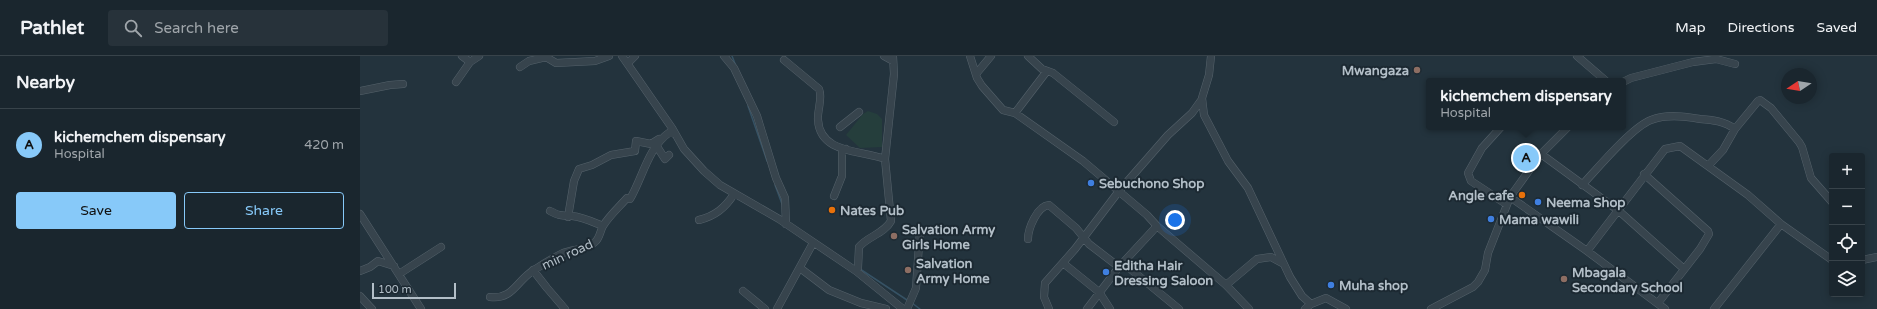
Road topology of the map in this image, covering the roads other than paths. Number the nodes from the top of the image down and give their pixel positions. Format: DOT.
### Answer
graph roads {
  1 [pos="462,56"];
  2 [pos="479,56"];
  3 [pos="609,56"];
  4 [pos="622,56"];
  5 [pos="635,56"];
  6 [pos="724,56"];
  7 [pos="884,56"];
  8 [pos="970,56"];
  9 [pos="991,56"];
  10 [pos="1028,56"];
  11 [pos="1211,56"];
  12 [pos="1577,56"];
  13 [pos="893,58"];
  14 [pos="784,60"];
  15 [pos="470,62"];
  16 [pos="628,63"];
  17 [pos="1735,64"];
  18 [pos="520,67"];
  19 [pos="1047,70"];
  20 [pos="976,74"];
  21 [pos="1603,78"];
  22 [pos="1626,80"];
  23 [pos="456,82"];
  24 [pos="403,84"];
  25 [pos="360,91"];
  26 [pos="1202,98"];
  27 [pos="859,112"];
  28 [pos="1015,113"];
  29 [pos="1114,122"];
  30 [pos="840,127"];
  31 [pos="1735,129"];
  32 [pos="1497,130"];
  33 [pos="1565,130"];
  34 [pos="675,134"];
  35 [pos="660,138"];
  36 [pos="656,145"];
  37 [pos="846,149"];
  38 [pos="1540,154"];
  39 [pos="669,155"];
  40 [pos="885,159"];
  41 [pos="1708,166"];
  42 [pos="1644,174"];
  43 [pos="1582,185"];
  44 [pos="1119,191"];
  45 [pos="734,194"];
  46 [pos="834,196"];
  47 [pos="1510,197"];
  48 [pos="1829,199"];
  49 [pos="1506,204"];
  50 [pos="550,211"];
  51 [pos="1619,211"];
  52 [pos="360,214"];
  53 [pos="568,216"];
  54 [pos="699,220"];
  55 [pos="786,224"];
  56 [pos="1781,224"];
  57 [pos="603,226"];
  58 [pos="1157,226"];
  59 [pos="920,230"];
  60 [pos="1084,237"];
  61 [pos="1028,239"];
  62 [pos="813,243"];
  63 [pos="441,247"];
  64 [pos="1587,251"];
  65 [pos="1877,257"];
  66 [pos="1829,258"];
  67 [pos="1865,259"];
  68 [pos="1063,264"];
  69 [pos="1282,264"];
  70 [pos="1121,265"];
  71 [pos="394,266"];
  72 [pos="800,268"];
  73 [pos="1684,269"];
  74 [pos="533,270"];
  75 [pos="360,271"];
  76 [pos="856,271"];
  77 [pos="400,274"];
  78 [pos="1226,285"];
  79 [pos="743,291"];
  80 [pos="1099,292"];
  81 [pos="360,296"];
  82 [pos="490,297"];
  83 [pos="1658,302"];
  84 [pos="1308,306"];
  85 [pos="1246,308"];
  86 [pos="372,309"];
  87 [pos="421,309"];
  88 [pos="565,309"];
  89 [pos="765,309"];
  90 [pos="777,309"];
  91 [pos="886,309"];
  92 [pos="904,309"];
  93 [pos="907,309"];
  94 [pos="1049,309"];
  95 [pos="1087,309"];
  96 [pos="1110,309"];
  97 [pos="1179,309"];
  98 [pos="1346,309"];
  99 [pos="1431,309"];
  100 [pos="1665,309"];
  101 [pos="1714,309"];
  1 -- 15 [label="street"];
  2 -- 15 [label="street"];
  3 -- 18 [label="street"];
  4 -- 16 [label="street"];
  5 -- 16 [label="street"];
  6 -- 55 [label="street"];
  7 -- 13 [label="street"];
  8 -- 20 [label="street"];
  9 -- 20 [label="street"];
  10 -- 19 [label="street"];
  11 -- 26 [label="street"];
  12 -- 21 [label="street"];
  13 -- 40 [label="street"];
  14 -- 37 [label="street"];
  15 -- 23 [label="street"];
  16 -- 34 [label="street"];
  17 -- 22 [label="street"];
  19 -- 28 [label="street"];
  19 -- 29 [label="street"];
  20 -- 28 [label="street"];
  24 -- 25 [label="street"];
  26 -- 44 [label="street"];
  26 -- 69 [label="street"];
  27 -- 30 [label="street"];
  28 -- 44 [label="street"];
  31 -- 41 [label="street"];
  31 -- 43 [label="street"];
  31 -- 48 [label="street"];
  32 -- 49 [label="street"];
  33 -- 38 [label="street"];
  34 -- 35 [label="street"];
  34 -- 45 [label="street"];
  35 -- 36 [label="street, min road"];
  35 -- 53 [label="street"];
  36 -- 39 [label="street"];
  36 -- 57 [label="street, min road"];
  37 -- 40 [label="street"];
  37 -- 46 [label="street"];
  38 -- 43 [label="street"];
  38 -- 47 [label="street"];
  40 -- 76 [label="street"];
  41 -- 42 [label="street"];
  41 -- 56 [label="street"];
  42 -- 51 [label="street"];
  42 -- 73 [label="street"];
  43 -- 51 [label="street"];
  44 -- 58 [label="street"];
  44 -- 60 [label="street"];
  45 -- 54 [label="street"];
  45 -- 55 [label="street"];
  47 -- 49 [label="street"];
  47 -- 64 [label="street"];
  49 -- 99 [label="street"];
  50 -- 53 [label="street"];
  51 -- 64 [label="street"];
  51 -- 73 [label="street"];
  52 -- 71 [label="street"];
  53 -- 57 [label="street"];
  55 -- 62 [label="street"];
  56 -- 66 [label="street"];
  56 -- 101 [label="street"];
  57 -- 74 [label="street, min road"];
  58 -- 70 [label="street"];
  58 -- 78 [label="street"];
  59 -- 93 [label="street"];
  60 -- 61 [label="street"];
  60 -- 68 [label="street"];
  60 -- 70 [label="street"];
  62 -- 72 [label="street"];
  62 -- 76 [label="street"];
  63 -- 77 [label="street"];
  64 -- 83 [label="street"];
  65 -- 67 [label="street"];
  68 -- 80 [label="street"];
  68 -- 94 [label="street"];
  69 -- 78 [label="street"];
  69 -- 84 [label="street"];
  70 -- 80 [label="street"];
  70 -- 97 [label="street"];
  71 -- 75 [label="street"];
  71 -- 77 [label="street"];
  72 -- 90 [label="street"];
  72 -- 91 [label="street"];
  73 -- 83 [label="street"];
  74 -- 82 [label="street, min road"];
  74 -- 88 [label="street, min road"];
  76 -- 92 [label="street"];
  77 -- 87 [label="street"];
  78 -- 85 [label="street"];
  79 -- 89 [label="street"];
  80 -- 95 [label="street"];
  80 -- 96 [label="street"];
  81 -- 86 [label="street"];
  83 -- 100 [label="street"];
  84 -- 98 [label="street"];
}
